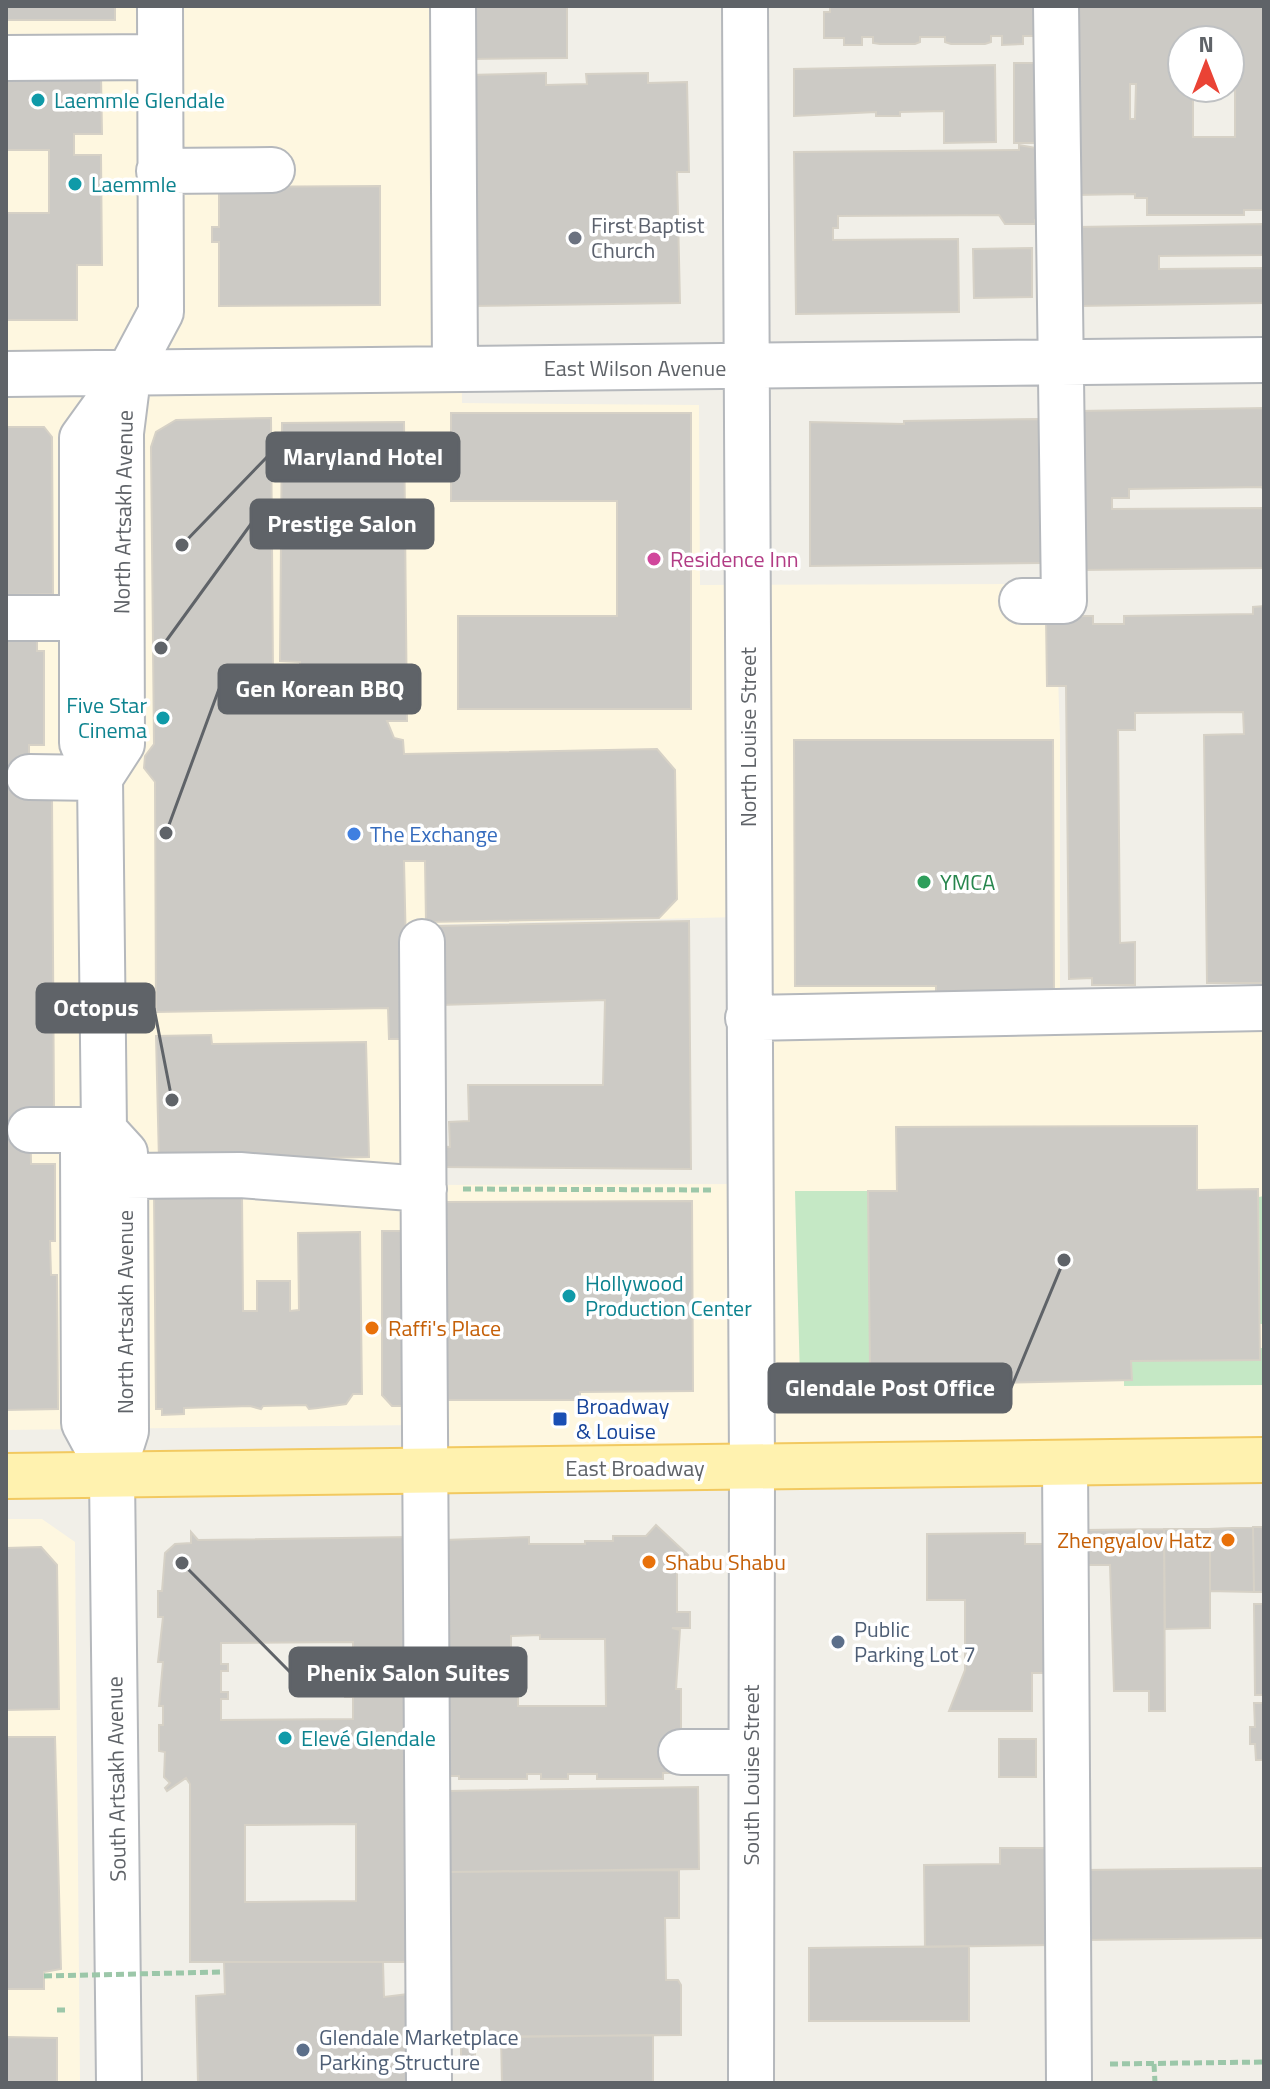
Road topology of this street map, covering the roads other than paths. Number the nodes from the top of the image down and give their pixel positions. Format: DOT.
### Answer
graph roads {
  1 [pos="160,6"];
  2 [pos="453,6"];
  3 [pos="745,6"];
  4 [pos="1056,6"];
  5 [pos="160,57"];
  6 [pos="6,58"];
  7 [pos="272,170"];
  8 [pos="159,171"];
  9 [pos="1264,360"];
  10 [pos="1058,362"];
  11 [pos="747,367"];
  12 [pos="455,369"];
  13 [pos="6,374"];
  14 [pos="128,374"];
  15 [pos="1022,601"];
  16 [pos="6,618"];
  17 [pos="62,618"];
  18 [pos="29,777"];
  19 [pos="100,778"];
  20 [pos="422,942"];
  21 [pos="1264,1008"];
  22 [pos="748,1018"];
  23 [pos="30,1130"];
  24 [pos="104,1130"];
  25 [pos="125,1176"];
  26 [pos="424,1189"];
  27 [pos="1264,1460"];
  28 [pos="1065,1463"];
  29 [pos="752,1467"];
  30 [pos="425,1470"];
  31 [pos="112,1475"];
  32 [pos="6,1476"];
  33 [pos="681,1752"];
  34 [pos="751,1752"];
  35 [pos="1069,2074"];
  36 [pos="119,2083"];
  37 [pos="429,2083"];
  38 [pos="751,2083"];
  1 -- 5 [label="street, North Artsakh Avenue"];
  2 -- 12 [label="street"];
  3 -- 11 [label="street, North Louise Street"];
  4 -- 10 [label="street"];
  5 -- 6 [label="street"];
  5 -- 8 [label="street, North Artsakh Avenue"];
  7 -- 8 [label="street"];
  8 -- 14 [label="street, North Artsakh Avenue"];
  9 -- 10 [label="street, East Wilson Avenue"];
  10 -- 11 [label="street, East Wilson Avenue"];
  10 -- 15 [label="street"];
  11 -- 12 [label="street, East Wilson Avenue"];
  11 -- 22 [label="street, North Louise Street"];
  12 -- 14 [label="street, East Wilson Avenue"];
  13 -- 14 [label="street, East Wilson Avenue"];
  14 -- 19 [label="street, North Artsakh Avenue"];
  16 -- 17 [label="street"];
  18 -- 19 [label="street"];
  19 -- 24 [label="street, North Artsakh Avenue"];
  20 -- 26 [label="street"];
  21 -- 22 [label="street"];
  22 -- 29 [label="street, North Louise Street"];
  23 -- 24 [label="street"];
  24 -- 25 [label="street, North Artsakh Avenue"];
  24 -- 31 [label="street, North Artsakh Avenue"];
  25 -- 26 [label="street"];
  25 -- 31 [label="street, North Artsakh Avenue"];
  26 -- 30 [label="street"];
  27 -- 28 [label="main road, East Broadway"];
  28 -- 29 [label="main road, East Broadway"];
  28 -- 35 [label="street"];
  29 -- 30 [label="main road, East Broadway"];
  29 -- 34 [label="street, South Louise Street"];
  30 -- 31 [label="main road, East Broadway"];
  30 -- 37 [label="street"];
  31 -- 32 [label="main road, East Broadway"];
  31 -- 36 [label="street, South Artsakh Avenue"];
  33 -- 34 [label="street"];
  34 -- 38 [label="street, South Louise Street"];
}
